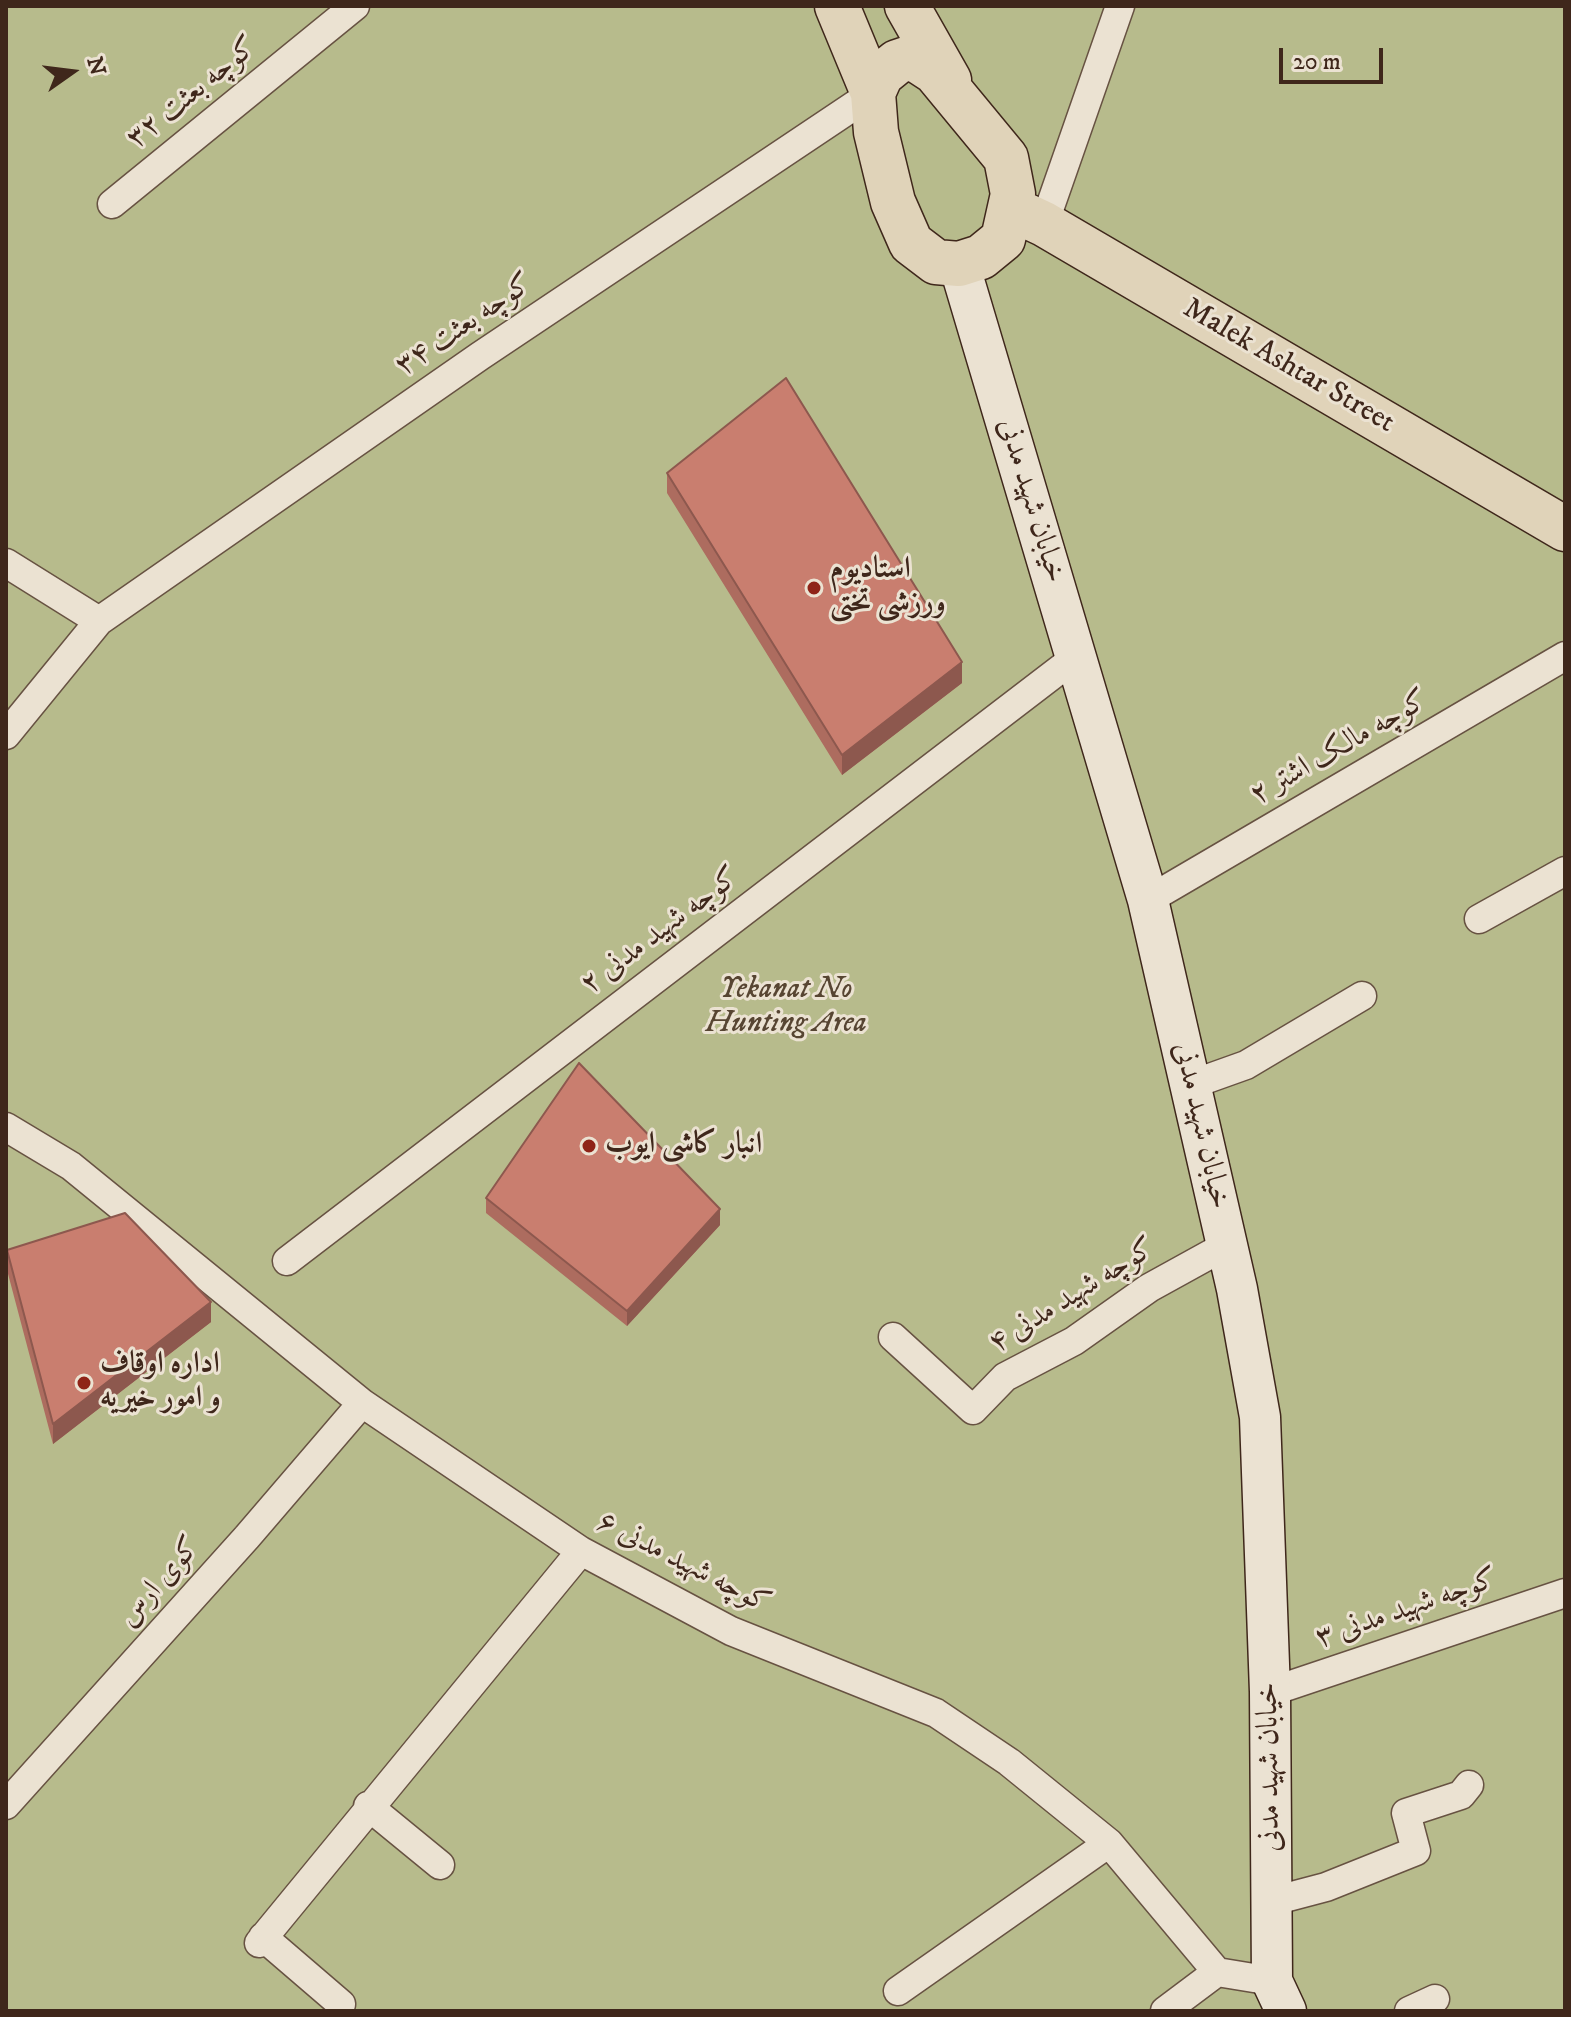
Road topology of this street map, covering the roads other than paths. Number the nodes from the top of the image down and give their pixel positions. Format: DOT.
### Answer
graph roads {
  1 [pos="355,6"];
  2 [pos="837,6"];
  3 [pos="907,6"];
  4 [pos="1120,6"];
  5 [pos="873,93"];
  6 [pos="964,106"];
  7 [pos="112,204"];
  8 [pos="1027,216"];
  9 [pos="959,264"];
  10 [pos="1565,529"];
  11 [pos="6,563"];
  12 [pos="99,621"];
  13 [pos="1565,656"];
  14 [pos="1076,657"];
  15 [pos="6,735"];
  16 [pos="1565,871"];
  17 [pos="1148,900"];
  18 [pos="1479,919"];
  19 [pos="1362,996"];
  20 [pos="1190,1085"];
  21 [pos="6,1127"];
  22 [pos="1227,1245"];
  23 [pos="287,1261"];
  24 [pos="893,1337"];
  25 [pos="362,1403"];
  26 [pos="581,1551"];
  27 [pos="1565,1593"];
  28 [pos="1270,1692"];
  29 [pos="1469,1785"];
  30 [pos="6,1805"];
  31 [pos="368,1806"];
  32 [pos="1109,1843"];
  33 [pos="440,1865"];
  34 [pos="1273,1901"];
  35 [pos="1217,1972"];
  36 [pos="898,1991"];
  37 [pos="1279,1996"];
  38 [pos="1435,1999"];
  39 [pos="341,2004"];
  40 [pos="1165,2011"];
  41 [pos="1409,2011"];
  1 -- 7 [label="street, کوچه بعثت ۳۲"];
  2 -- 5 [label="main road"];
  3 -- 6 [label="main road"];
  4 -- 8 [label="street"];
  5 -- 6 [label="main road"];
  5 -- 9 [label="main road"];
  5 -- 12 [label="street, کوچه بعثت ۳۴"];
  6 -- 8 [label="main road"];
  8 -- 9 [label="main road"];
  8 -- 10 [label="main road, Malek Ashtar Street"];
  9 -- 14 [label="main road, خیابان شهید مدنی"];
  11 -- 12 [label="street"];
  12 -- 15 [label="street, کوچه بعثت ۳۴"];
  13 -- 17 [label="street, کوچه مالک اشتر ۲"];
  14 -- 17 [label="main road, خیابان شهید مدنی"];
  14 -- 23 [label="street, کوچه شهید مدنی ۲"];
  16 -- 18 [label="street"];
  17 -- 20 [label="main road, خیابان شهید مدنی"];
  19 -- 20 [label="street"];
  20 -- 22 [label="main road, خیابان شهید مدنی"];
  21 -- 25 [label="street, کوچه شهید مدنی ۶"];
  22 -- 24 [label="street, کوچه شهید مدنی ۴"];
  22 -- 28 [label="main road, خیابان شهید مدنی"];
  25 -- 26 [label="street, کوچه شهید مدنی ۶"];
  25 -- 30 [label="street, کوی ارس"];
  26 -- 31 [label="street"];
  26 -- 32 [label="street, کوچه شهید مدنی ۶"];
  27 -- 28 [label="street, کوچه شهید مدنی ۳"];
  28 -- 34 [label="main road, خیابان شهید مدنی"];
  29 -- 34 [label="street"];
  31 -- 33 [label="street"];
  31 -- 39 [label="street"];
  32 -- 35 [label="street, کوچه شهید مدنی ۶"];
  32 -- 36 [label="street"];
  34 -- 37 [label="main road, خیابان شهید مدنی"];
  35 -- 37 [label="street"];
  35 -- 40 [label="street"];
  38 -- 41 [label="street"];
}
